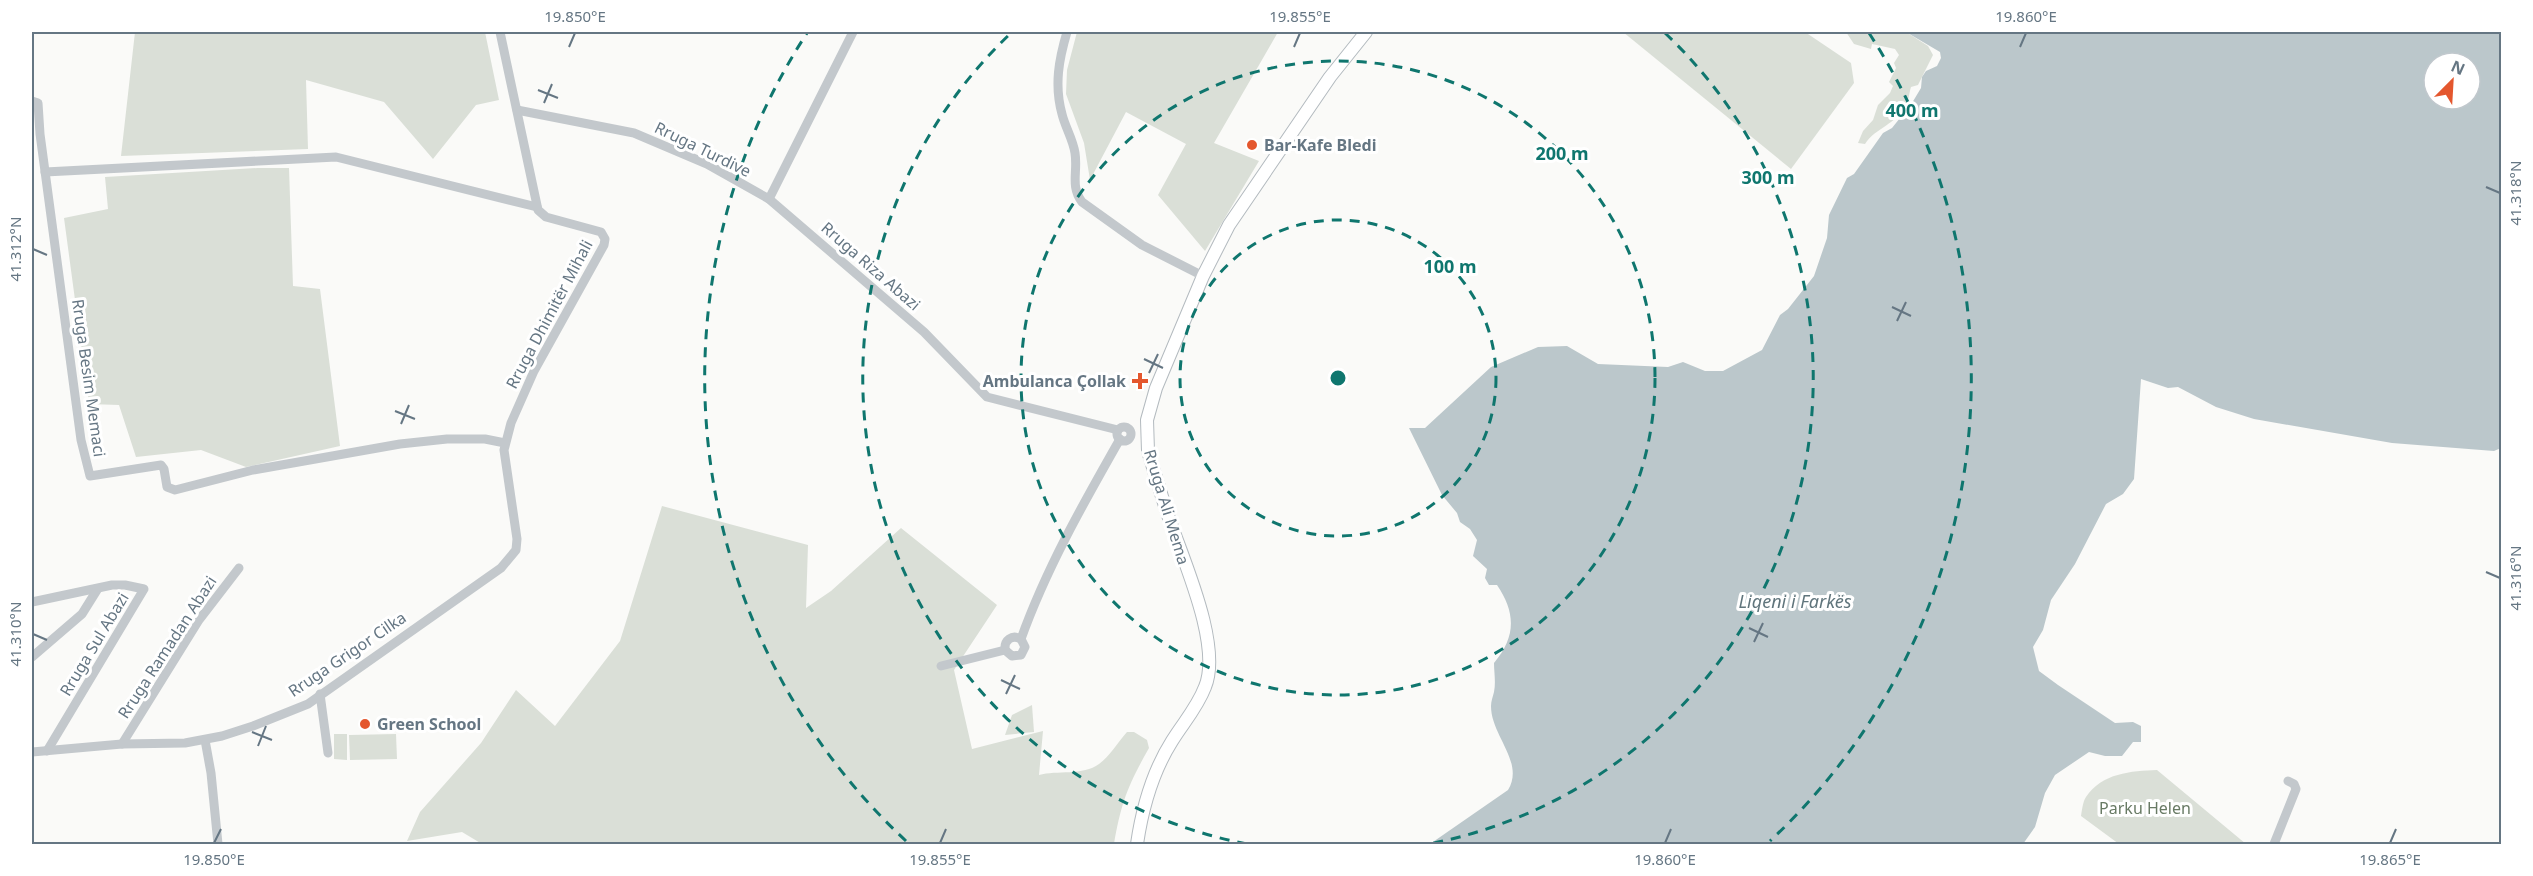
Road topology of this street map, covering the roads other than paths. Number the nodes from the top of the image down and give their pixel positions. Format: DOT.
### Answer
graph roads {
  1 [pos="500,32"];
  2 [pos="853,32"];
  3 [pos="1067,32"];
  4 [pos="1366,32"];
  5 [pos="32,101"];
  6 [pos="517,110"];
  7 [pos="45,172"];
  8 [pos="768,199"];
  9 [pos="537,207"];
  10 [pos="1203,276"];
  11 [pos="1146,431"];
  12 [pos="1119,435"];
  13 [pos="505,443"];
  14 [pos="516,550"];
  15 [pos="238,568"];
  16 [pos="97,590"];
  17 [pos="32,602"];
  18 [pos="1021,639"];
  19 [pos="1005,650"];
  20 [pos="32,657"];
  21 [pos="941,666"];
  22 [pos="320,694"];
  23 [pos="205,740"];
  24 [pos="122,744"];
  25 [pos="47,751"];
  26 [pos="32,752"];
  27 [pos="328,753"];
  28 [pos="2288,781"];
  29 [pos="218,844"];
  30 [pos="1137,844"];
  31 [pos="2274,844"];
  1 -- 6 [label="street"];
  2 -- 8 [label="street"];
  3 -- 10 [label="street"];
  4 -- 10 [label="street, Rruga Ali Mema"];
  5 -- 7 [label="street, Rruga Besim Memaci"];
  6 -- 8 [label="street, Rruga Turdive"];
  6 -- 9 [label="street"];
  7 -- 9 [label="street"];
  7 -- 13 [label="street, Rruga Besim Memaci"];
  8 -- 12 [label="street, Rruga Riza Abazi"];
  9 -- 13 [label="street, Rruga Dhimitër Mihali"];
  10 -- 11 [label="street, Rruga Ali Mema"];
  11 -- 12 [label="street"];
  11 -- 30 [label="street, Rruga Ali Mema"];
  12 -- 18 [label="street"];
  13 -- 14 [label="street, Rruga Dhimitër Mihali"];
  14 -- 22 [label="street, Rruga Grigor Cilka"];
  15 -- 24 [label="street, Rruga Ramadan Abazi"];
  16 -- 17 [label="street, Rruga Sul Abazi"];
  16 -- 20 [label="street"];
  16 -- 25 [label="street, Rruga Sul Abazi"];
  18 -- 19 [label="street"];
  18 -- 19 [label="street"];
  19 -- 21 [label="street"];
  22 -- 23 [label="street, Rruga Grigor Cilka"];
  22 -- 27 [label="street"];
  23 -- 24 [label="street, Rruga Grigor Cilka"];
  23 -- 29 [label="street"];
  24 -- 25 [label="street, Rruga Grigor Cilka"];
  25 -- 26 [label="street, Rruga Grigor Cilka"];
  28 -- 31 [label="street"];
}
